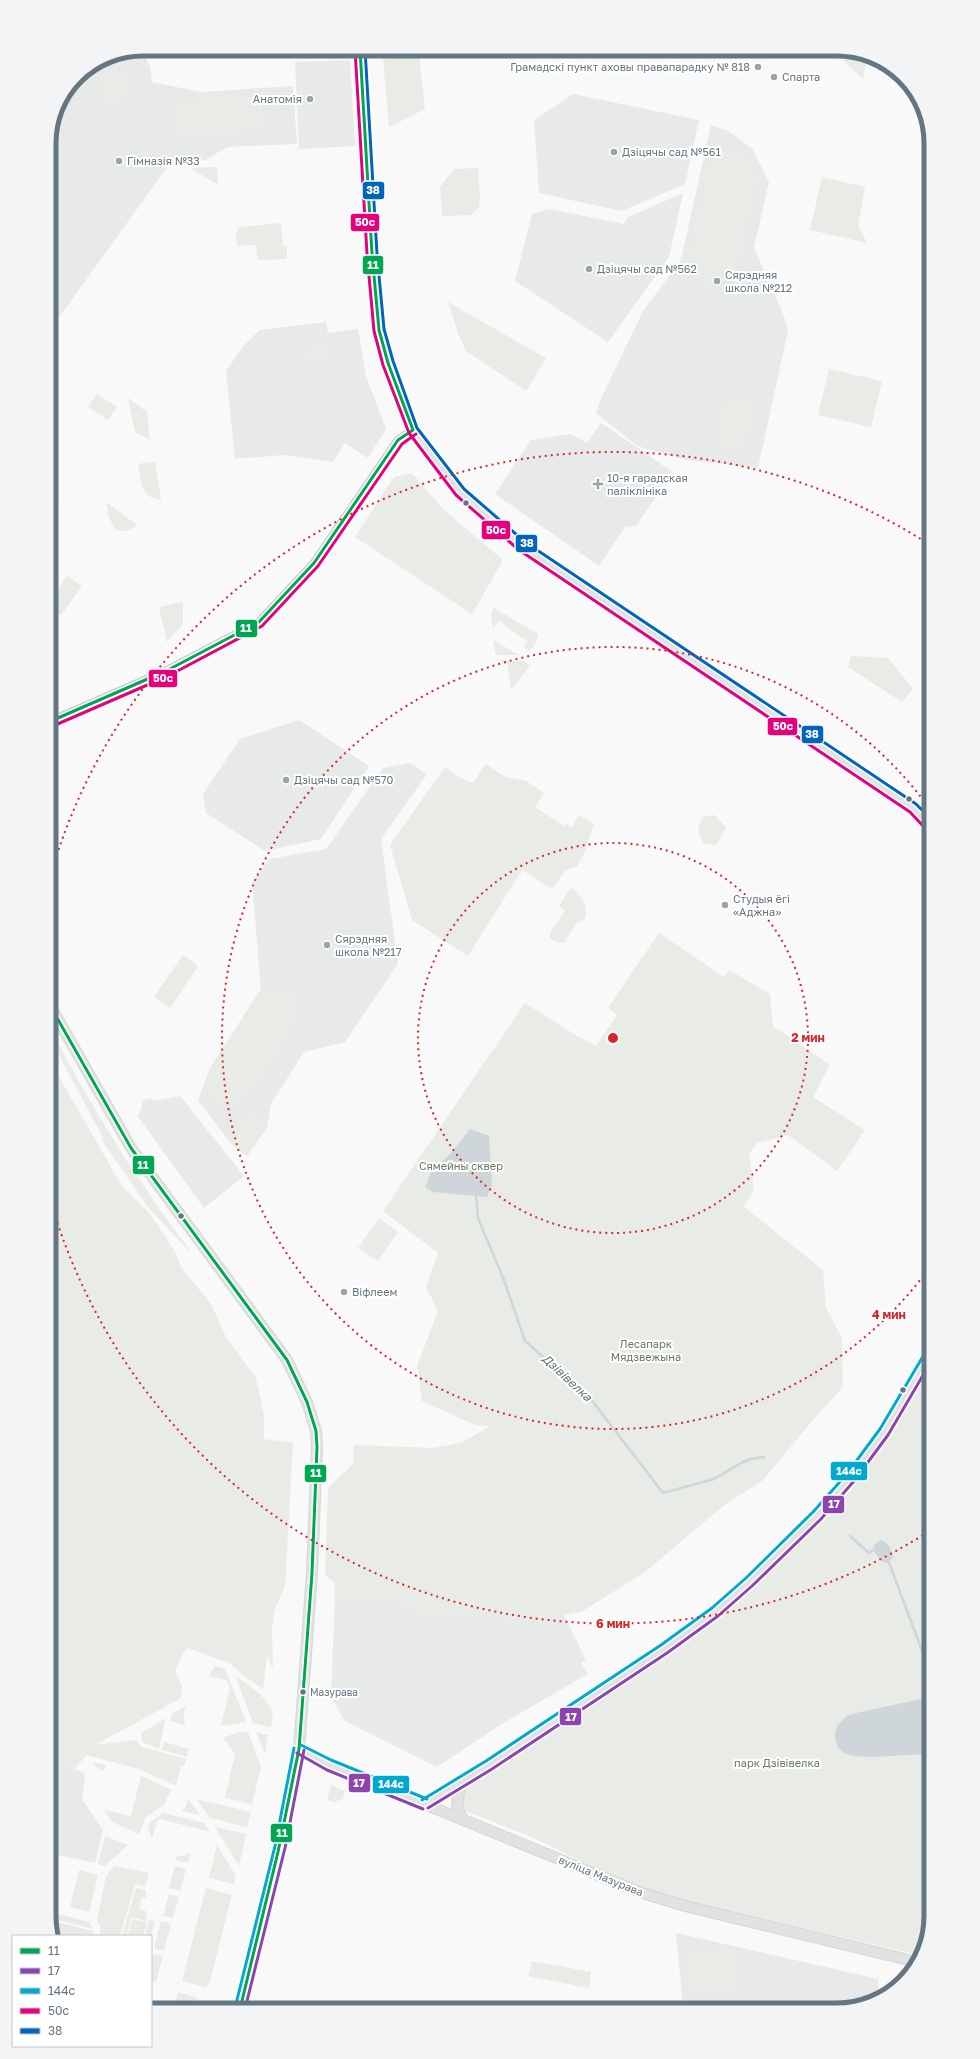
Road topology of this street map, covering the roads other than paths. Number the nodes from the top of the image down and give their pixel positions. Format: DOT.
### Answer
graph roads {
  1 [pos="360,56"];
  2 [pos="413,430"];
  3 [pos="56,719"];
  4 [pos="912,808"];
  5 [pos="924,812"];
  6 [pos="924,819"];
  7 [pos="56,1016"];
  8 [pos="924,1368"];
  9 [pos="299,1750"];
  10 [pos="460,1783"];
  11 [pos="425,1804"];
  12 [pos="463,1820"];
  13 [pos="911,1961"];
  14 [pos="241,2003"];
  1 -- 2 [label="main road"];
  2 -- 3 [label="street"];
  2 -- 4 [label="main road"];
  4 -- 5 [label="main road"];
  4 -- 6 [label="main road"];
  7 -- 9 [label="main road"];
  8 -- 10 [label="main road"];
  9 -- 11 [label="main road, вуліца Мазурава"];
  9 -- 14 [label="main road"];
  10 -- 11 [label="main road"];
  10 -- 12 [label="main road"];
  11 -- 12 [label="main road, вуліца Мазурава"];
  12 -- 13 [label="main road, вуліца Мазурава"];
}
